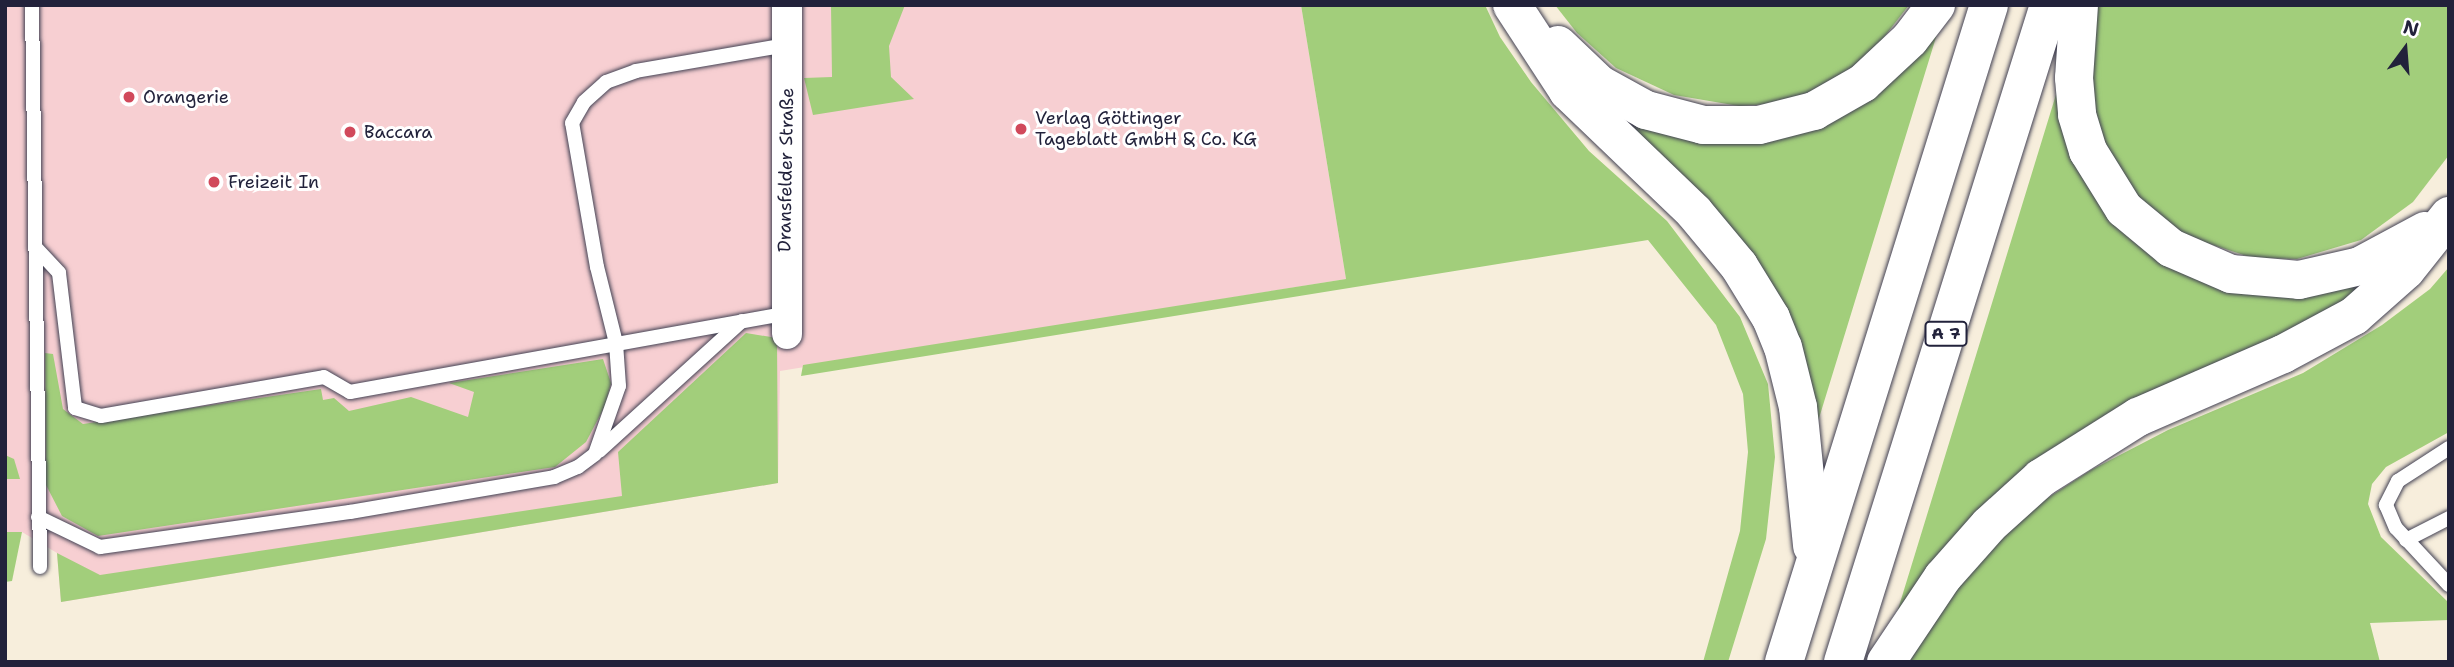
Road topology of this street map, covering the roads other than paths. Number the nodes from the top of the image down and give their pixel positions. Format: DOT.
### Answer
graph roads {
  1 [pos="32,5"];
  2 [pos="787,5"];
  3 [pos="1512,5"];
  4 [pos="1532,5"];
  5 [pos="1936,5"];
  6 [pos="1989,5"];
  7 [pos="2049,5"];
  8 [pos="2079,5"];
  9 [pos="787,45"];
  10 [pos="2449,214"];
  11 [pos="36,248"];
  12 [pos="743,321"];
  13 [pos="786,324"];
  14 [pos="616,343"];
  15 [pos="2449,448"];
  16 [pos="595,454"];
  17 [pos="38,517"];
  18 [pos="2449,517"];
  19 [pos="2406,540"];
  20 [pos="1814,565"];
  21 [pos="40,567"];
  22 [pos="2449,585"];
  23 [pos="1784,662"];
  24 [pos="1843,662"];
  25 [pos="1886,662"];
  1 -- 11 [label="lane"];
  2 -- 9 [label="street, Dransfelder Straße"];
  3 -- 20 [label="highway"];
  4 -- 5 [label="highway"];
  6 -- 20 [label="highway"];
  7 -- 24 [label="highway, A 7"];
  8 -- 10 [label="highway"];
  9 -- 13 [label="street, Dransfelder Straße"];
  9 -- 14 [label="lane"];
  10 -- 25 [label="highway"];
  11 -- 14 [label="lane"];
  11 -- 17 [label="lane"];
  12 -- 13 [label="lane"];
  12 -- 14 [label="lane"];
  12 -- 16 [label="lane"];
  14 -- 16 [label="lane"];
  15 -- 19 [label="lane"];
  16 -- 17 [label="lane"];
  17 -- 21 [label="lane"];
  18 -- 19 [label="lane"];
  19 -- 22 [label="lane"];
  20 -- 23 [label="highway"];
}
